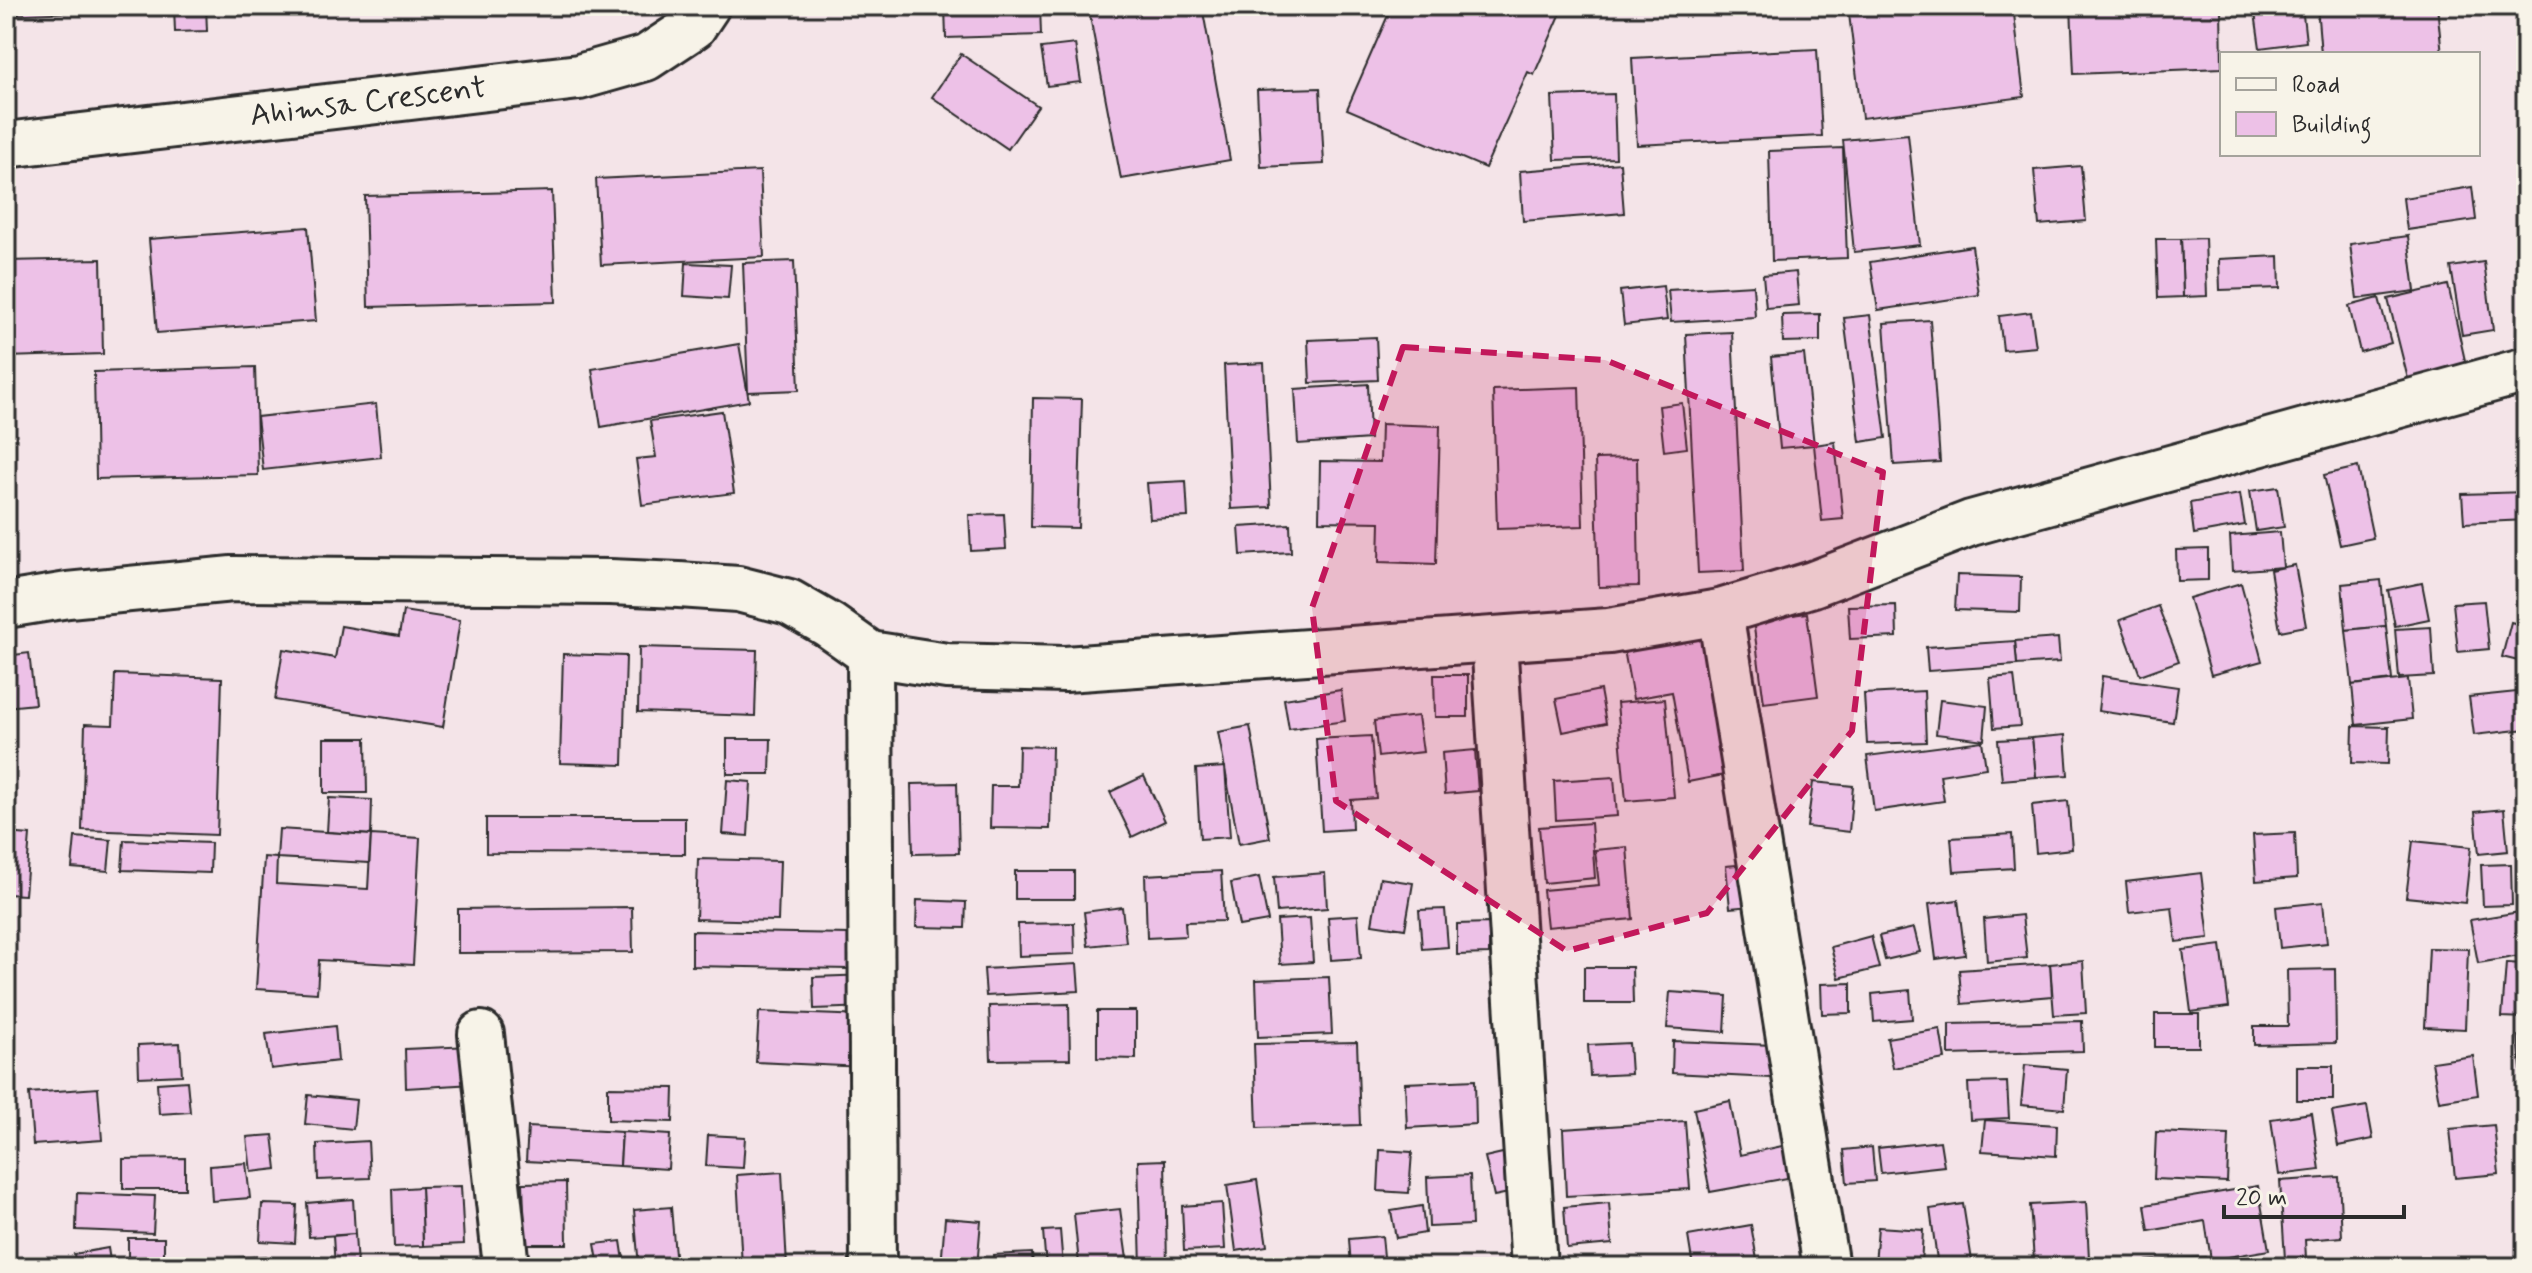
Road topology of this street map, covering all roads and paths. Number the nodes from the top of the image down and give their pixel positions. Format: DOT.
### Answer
graph roads {
  1 [pos="707,6"];
  2 [pos="6,145"];
  3 [pos="2526,370"];
  4 [pos="6,605"];
  5 [pos="1720,612"];
  6 [pos="1494,640"];
  7 [pos="870,654"];
  8 [pos="481,1034"];
  9 [pos="506,1267"];
  10 [pos="873,1267"];
  11 [pos="1534,1267"];
  12 [pos="1826,1267"];
  1 -- 2 [label="street, Ahimsa Crescent"];
  3 -- 5 [label="street"];
  4 -- 7 [label="street"];
  5 -- 6 [label="street"];
  5 -- 12 [label="street"];
  6 -- 7 [label="street"];
  6 -- 11 [label="street"];
  7 -- 10 [label="street"];
  8 -- 9 [label="street"];
}
